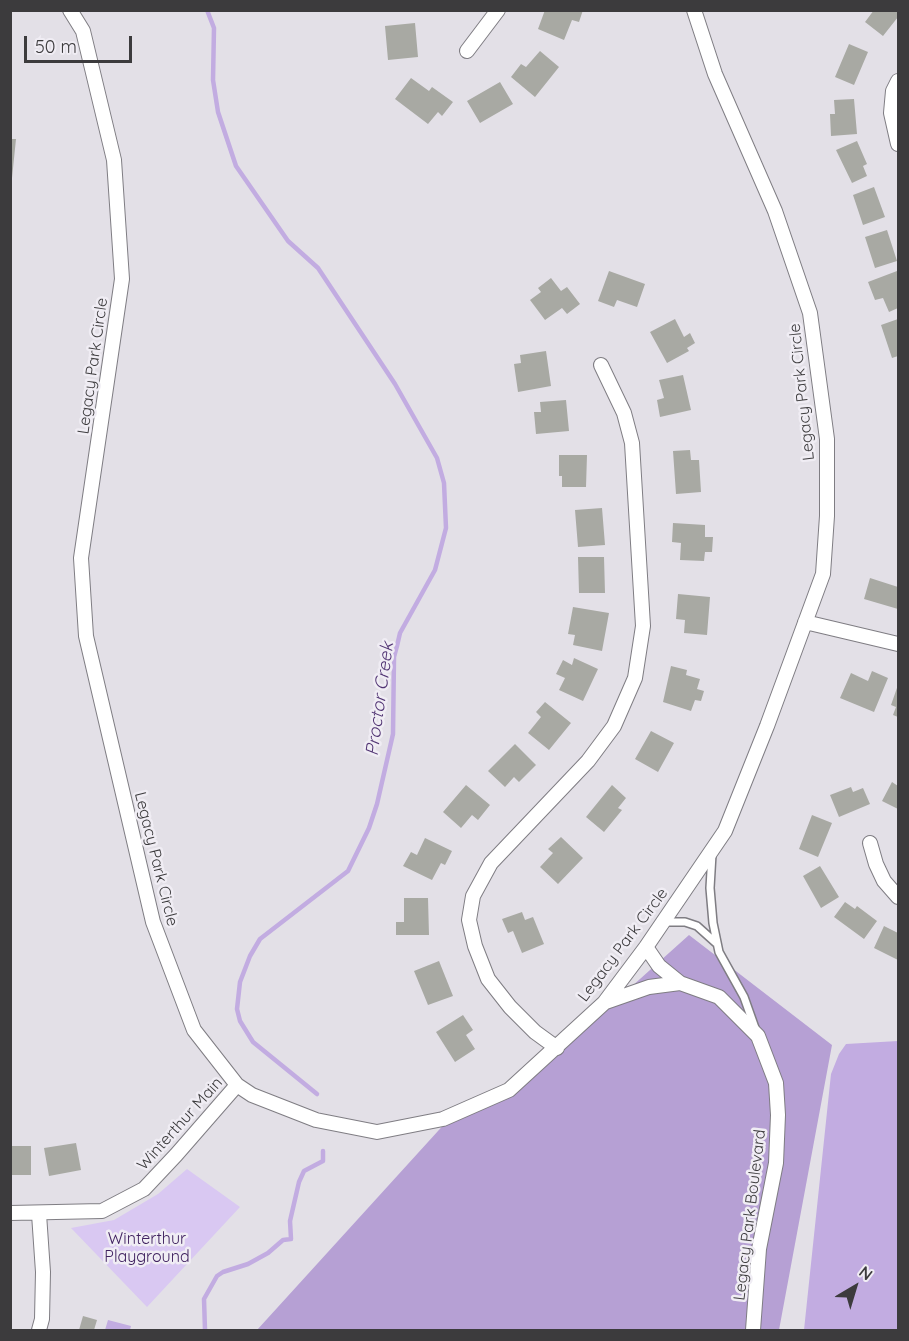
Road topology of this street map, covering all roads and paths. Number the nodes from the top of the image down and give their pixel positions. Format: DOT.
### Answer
graph roads {
  1 [pos="70,10"];
  2 [pos="498,10"];
  3 [pos="694,10"];
  4 [pos="467,51"];
  5 [pos="898,81"];
  6 [pos="898,144"];
  7 [pos="601,364"];
  8 [pos="805,622"];
  9 [pos="898,644"];
  10 [pos="870,843"];
  11 [pos="713,849"];
  12 [pos="898,897"];
  13 [pos="663,922"];
  14 [pos="717,945"];
  15 [pos="646,947"];
  16 [pos="680,983"];
  17 [pos="604,1003"];
  18 [pos="758,1036"];
  19 [pos="557,1048"];
  20 [pos="237,1085"];
  21 [pos="10,1213"];
  22 [pos="39,1214"];
  23 [pos="39,1330"];
  24 [pos="753,1330"];
  1 -- 20 [label="street, Legacy Park Circle"];
  2 -- 4 [label="street"];
  3 -- 8 [label="street, Legacy Park Circle"];
  5 -- 6 [label="street"];
  7 -- 19 [label="street"];
  8 -- 9 [label="street"];
  8 -- 11 [label="street, Legacy Park Circle"];
  10 -- 12 [label="street"];
  11 -- 13 [label="street, Legacy Park Circle"];
  11 -- 14 [label="lane"];
  13 -- 14 [label="lane"];
  13 -- 15 [label="street, Legacy Park Circle"];
  14 -- 18 [label="lane"];
  15 -- 16 [label="street, Legacy Park Boulevard"];
  15 -- 17 [label="street, Legacy Park Circle"];
  16 -- 17 [label="street"];
  16 -- 18 [label="street, Legacy Park Boulevard"];
  17 -- 19 [label="street, Legacy Park Circle"];
  18 -- 24 [label="street, Legacy Park Boulevard"];
  19 -- 20 [label="street, Legacy Park Circle"];
  20 -- 22 [label="street, Winterthur Main"];
  21 -- 22 [label="street, Winterthur Main"];
  22 -- 23 [label="street"];
}
